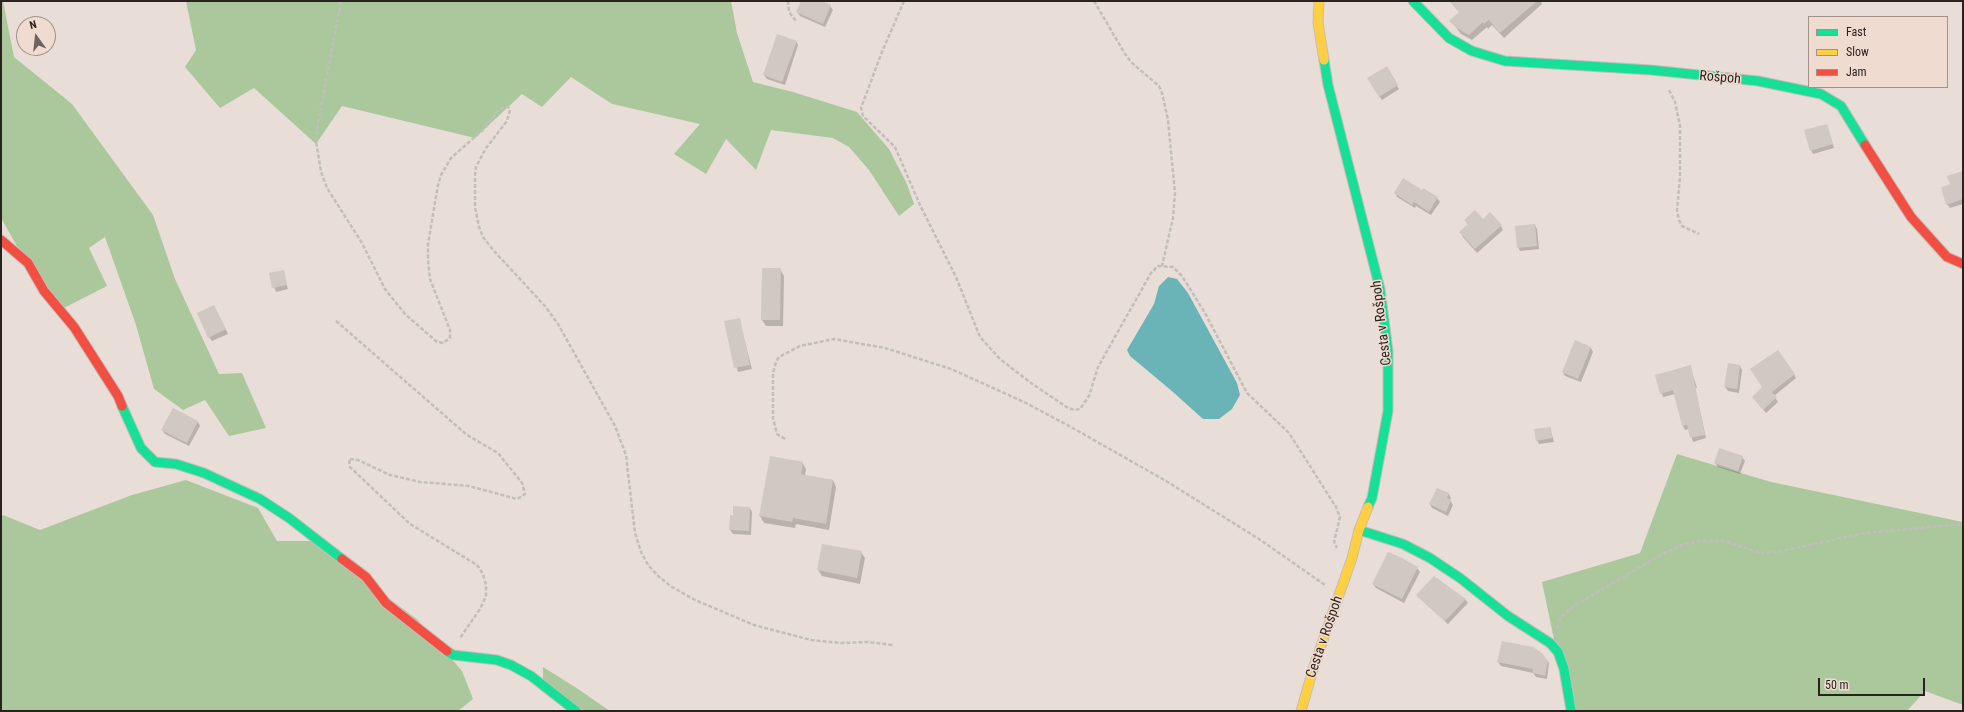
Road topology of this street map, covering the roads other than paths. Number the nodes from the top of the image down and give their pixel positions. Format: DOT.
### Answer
graph roads {
  1 [pos="1319,1"];
  2 [pos="1413,1"];
  3 [pos="1,240"];
  4 [pos="1963,264"];
  5 [pos="1359,530"];
  6 [pos="1571,710"];
  7 [pos="576,711"];
  8 [pos="1301,711"];
  1 -- 5 [label="street, Cesta v Rošpoh"];
  2 -- 4 [label="street, Rošpoh"];
  3 -- 7 [label="street"];
  5 -- 6 [label="street"];
  5 -- 8 [label="street, Cesta v Rošpoh"];
}
